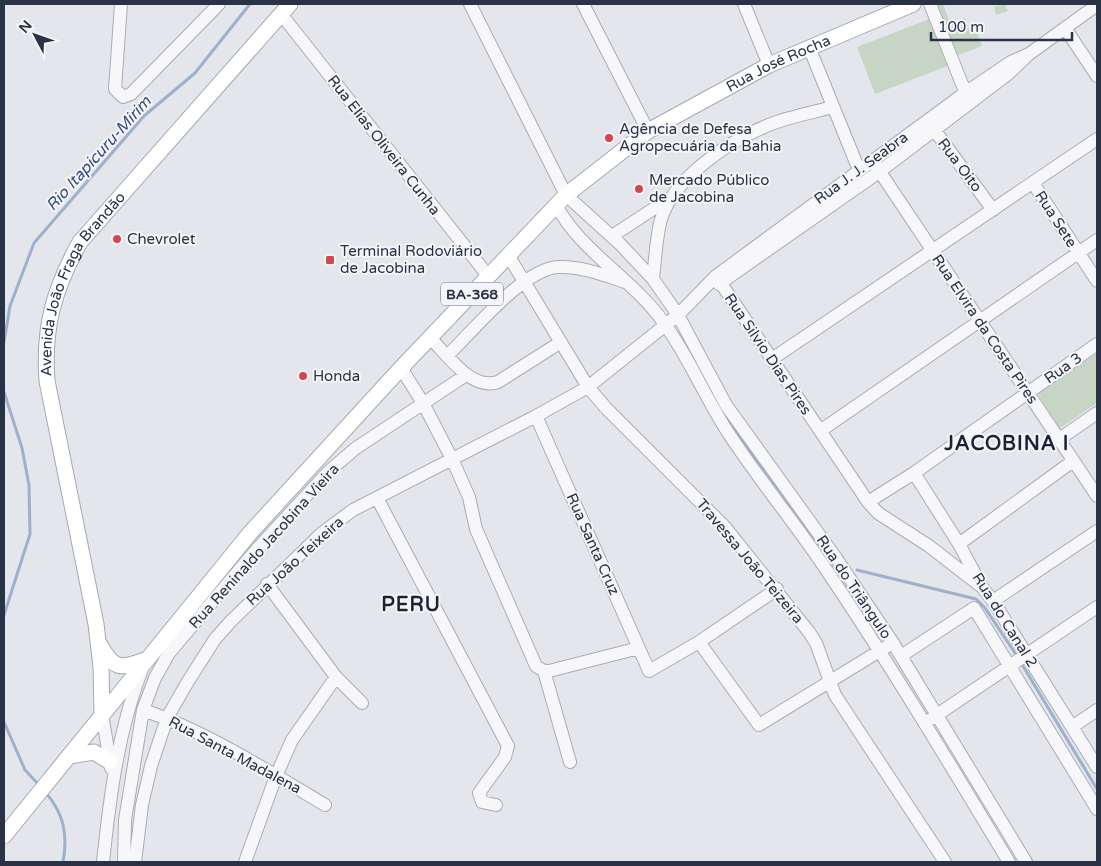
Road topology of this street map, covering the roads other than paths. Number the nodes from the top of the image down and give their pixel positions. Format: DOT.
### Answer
graph roads {
  1 [pos="121,4"];
  2 [pos="219,4"];
  3 [pos="470,4"];
  4 [pos="583,4"];
  5 [pos="744,4"];
  6 [pos="913,4"];
  7 [pos="930,4"];
  8 [pos="1097,5"];
  9 [pos="286,9"];
  10 [pos="1065,28"];
  11 [pos="810,47"];
  12 [pos="769,65"];
  13 [pos="1097,76"];
  14 [pos="968,98"];
  15 [pos="833,107"];
  16 [pos="931,125"];
  17 [pos="648,131"];
  18 [pos="1097,139"];
  19 [pos="876,167"];
  20 [pos="859,170"];
  21 [pos="1033,183"];
  22 [pos="674,195"];
  23 [pos="561,200"];
  24 [pos="993,210"];
  25 [pos="612,236"];
  26 [pos="1097,240"];
  27 [pos="768,244"];
  28 [pos="933,251"];
  29 [pos="1079,253"];
  30 [pos="508,255"];
  31 [pos="488,277"];
  32 [pos="653,279"];
  33 [pos="718,280"];
  34 [pos="1097,280"];
  35 [pos="523,282"];
  36 [pos="630,284"];
  37 [pos="678,315"];
  38 [pos="980,321"];
  39 [pos="666,324"];
  40 [pos="430,338"];
  41 [pos="560,342"];
  42 [pos="1097,344"];
  43 [pos="448,355"];
  44 [pos="772,359"];
  45 [pos="401,368"];
  46 [pos="466,375"];
  47 [pos="588,387"];
  48 [pos="1028,392"];
  49 [pos="422,403"];
  50 [pos="1097,413"];
  51 [pos="536,416"];
  52 [pos="820,431"];
  53 [pos="1058,440"];
  54 [pos="327,449"];
  55 [pos="452,459"];
  56 [pos="1073,461"];
  57 [pos="338,462"];
  58 [pos="914,472"];
  59 [pos="1097,496"];
  60 [pos="377,498"];
  61 [pos="868,502"];
  62 [pos="1097,531"];
  63 [pos="246,538"];
  64 [pos="959,544"];
  65 [pos="258,548"];
  66 [pos="268,584"];
  67 [pos="982,587"];
  68 [pos="777,589"];
  69 [pos="994,601"];
  70 [pos="1097,607"];
  71 [pos="98,642"];
  72 [pos="699,642"];
  73 [pos="893,643"];
  74 [pos="639,648"];
  75 [pos="163,649"];
  76 [pos="880,651"];
  77 [pos="1026,654"];
  78 [pos="901,656"];
  79 [pos="146,660"];
  80 [pos="1008,666"];
  81 [pos="540,669"];
  82 [pos="336,677"];
  83 [pos="829,682"];
  84 [pos="362,703"];
  85 [pos="143,710"];
  86 [pos="1097,710"];
  87 [pos="102,714"];
  88 [pos="937,715"];
  89 [pos="167,718"];
  90 [pos="924,723"];
  91 [pos="1072,727"];
  92 [pos="70,756"];
  93 [pos="110,762"];
  94 [pos="570,762"];
  95 [pos="1097,767"];
  96 [pos="276,776"];
  97 [pos="112,778"];
  98 [pos="325,805"];
  99 [pos="496,806"];
  100 [pos="1097,809"];
  101 [pos="8,831"];
  102 [pos="103,862"];
  103 [pos="124,862"];
  104 [pos="135,862"];
  105 [pos="245,862"];
  106 [pos="945,862"];
  107 [pos="1009,862"];
  108 [pos="1026,862"];
  1 -- 2 [label="street"];
  3 -- 23 [label="street"];
  4 -- 17 [label="street"];
  5 -- 12 [label="street"];
  6 -- 11 [label="main road, Rua José Rocha / BA-368"];
  7 -- 14 [label="street"];
  8 -- 10 [label="street, Rua J. J. Seabra"];
  9 -- 31 [label="street, Rua Elias Oliveira Cunha"];
  9 -- 71 [label="main road, Avenida João Fraga Brandão"];
  10 -- 13 [label="street"];
  10 -- 14 [label="street, Rua J. J. Seabra"];
  11 -- 12 [label="main road, Rua José Rocha / BA-368"];
  11 -- 15 [label="street"];
  12 -- 17 [label="main road, Rua José Rocha / BA-368"];
  14 -- 16 [label="street, Rua J. J. Seabra"];
  15 -- 20 [label="street"];
  15 -- 22 [label="street"];
  16 -- 19 [label="street, Rua J. J. Seabra"];
  16 -- 24 [label="street, Rua Oito"];
  17 -- 23 [label="main road, BA-368"];
  18 -- 21 [label="street"];
  19 -- 20 [label="street, Rua J. J. Seabra"];
  19 -- 27 [label="street, Rua J. J. Seabra"];
  19 -- 28 [label="street, Rua Elvira da Costa Pires"];
  20 -- 27 [label="street, Rua J. J. Seabra"];
  21 -- 24 [label="street"];
  21 -- 29 [label="street, Rua Sete"];
  22 -- 25 [label="street"];
  22 -- 32 [label="street"];
  23 -- 25 [label="street, Rua do Triângulo"];
  23 -- 30 [label="main road, BA-368"];
  23 -- 36 [label="street"];
  24 -- 28 [label="street"];
  25 -- 32 [label="street, Rua do Triângulo"];
  26 -- 29 [label="street"];
  27 -- 33 [label="street, Rua J. J. Seabra"];
  28 -- 38 [label="street, Rua Elvira da Costa Pires"];
  28 -- 44 [label="street"];
  29 -- 34 [label="street, Rua Sete"];
  29 -- 38 [label="street"];
  30 -- 31 [label="main road, BA-368"];
  30 -- 35 [label="street, Travessa João Teizeira"];
  31 -- 40 [label="main road, BA-368"];
  32 -- 37 [label="street, Rua do Triângulo"];
  33 -- 37 [label="street, Rua J. J. Seabra"];
  33 -- 44 [label="street, Rua Silvio Dias Pires"];
  35 -- 36 [label="street"];
  35 -- 41 [label="street, Travessa João Teizeira"];
  35 -- 43 [label="street"];
  36 -- 39 [label="street"];
  37 -- 39 [label="street, Rua J. J. Seabra"];
  37 -- 73 [label="street, Rua do Triângulo"];
  38 -- 48 [label="street, Rua Elvira da Costa Pires"];
  38 -- 52 [label="street"];
  39 -- 47 [label="street, Rua João Teixeira"];
  39 -- 76 [label="street, Rua do Triângulo"];
  40 -- 43 [label="street"];
  40 -- 45 [label="main road, BA-368"];
  41 -- 46 [label="street"];
  41 -- 47 [label="street, Travessa João Teizeira"];
  42 -- 48 [label="street, Rua 3"];
  43 -- 46 [label="street"];
  44 -- 52 [label="street, Rua Silvio Dias Pires"];
  45 -- 49 [label="street"];
  45 -- 54 [label="main road, BA-368"];
  46 -- 49 [label="street, Rua Reninaldo Jacobina Vieira"];
  47 -- 51 [label="street, Rua João Teixeira"];
  47 -- 68 [label="street, Travessa João Teizeira"];
  48 -- 53 [label="street, Rua Elvira da Costa Pires"];
  48 -- 58 [label="street, Rua 3"];
  49 -- 55 [label="street"];
  49 -- 57 [label="street, Rua Reninaldo Jacobina Vieira"];
  50 -- 53 [label="street"];
  51 -- 55 [label="street, Rua João Teixeira"];
  51 -- 74 [label="street, Rua Santa Cruz"];
  52 -- 61 [label="street, Rua Silvio Dias Pires"];
  53 -- 56 [label="street, Rua Elvira da Costa Pires"];
  54 -- 57 [label="street"];
  54 -- 63 [label="main road, BA-368"];
  55 -- 60 [label="street, Rua João Teixeira"];
  55 -- 81 [label="street"];
  56 -- 59 [label="street, Rua Elvira da Costa Pires"];
  56 -- 64 [label="street"];
  57 -- 65 [label="street, Rua Reninaldo Jacobina Vieira"];
  58 -- 61 [label="street, Rua 3"];
  58 -- 64 [label="street, Rua do Canal 2"];
  60 -- 66 [label="street, Rua João Teixeira"];
  60 -- 99 [label="street"];
  61 -- 67 [label="street, Rua Silvio Dias Pires"];
  62 -- 69 [label="street"];
  63 -- 65 [label="street"];
  63 -- 75 [label="main road, BA-368"];
  64 -- 67 [label="street, Rua do Canal 2"];
  65 -- 75 [label="street, Rua Reninaldo Jacobina Vieira"];
  66 -- 82 [label="street"];
  66 -- 89 [label="street, Rua João Teixeira"];
  67 -- 69 [label="street, Rua do Canal 2"];
  68 -- 72 [label="street"];
  68 -- 83 [label="street, Travessa João Teizeira"];
  69 -- 77 [label="street, Rua do Canal 2"];
  70 -- 77 [label="street"];
  71 -- 79 [label="main road"];
  71 -- 87 [label="main road, Avenida João Fraga Brandão"];
  72 -- 74 [label="street, Rua Santa Cruz"];
  72 -- 83 [label="street"];
  73 -- 76 [label="street"];
  73 -- 78 [label="street, Rua do Triângulo"];
  74 -- 81 [label="street"];
  75 -- 79 [label="main road, BA-368"];
  75 -- 85 [label="street, Rua Reninaldo Jacobina Vieira"];
  76 -- 83 [label="street"];
  76 -- 90 [label="street, Rua do Triângulo"];
  77 -- 80 [label="street"];
  77 -- 91 [label="street, Rua do Canal 2"];
  78 -- 80 [label="street, Rua do Canal 2"];
  78 -- 88 [label="street, Rua do Triângulo"];
  79 -- 87 [label="main road"];
  79 -- 97 [label="street"];
  80 -- 88 [label="street"];
  80 -- 100 [label="street, Rua do Canal 2"];
  81 -- 94 [label="street"];
  82 -- 84 [label="street"];
  82 -- 96 [label="street"];
  83 -- 106 [label="street, Travessa João Teizeira"];
  85 -- 89 [label="street, Rua Santa Madalena"];
  85 -- 103 [label="street, Rua Reninaldo Jacobina Vieira"];
  86 -- 91 [label="street"];
  87 -- 92 [label="main road"];
  87 -- 93 [label="street"];
  88 -- 90 [label="street"];
  88 -- 108 [label="street, Rua do Triângulo"];
  89 -- 96 [label="street, Rua Santa Madalena"];
  89 -- 104 [label="street, Rua João Teixeira"];
  90 -- 107 [label="street, Rua do Triângulo"];
  91 -- 95 [label="street, Rua do Canal 2"];
  92 -- 93 [label="main road"];
  92 -- 101 [label="main road"];
  93 -- 97 [label="street"];
  96 -- 98 [label="street, Rua Santa Madalena"];
  96 -- 105 [label="street"];
  97 -- 102 [label="street"];
}
